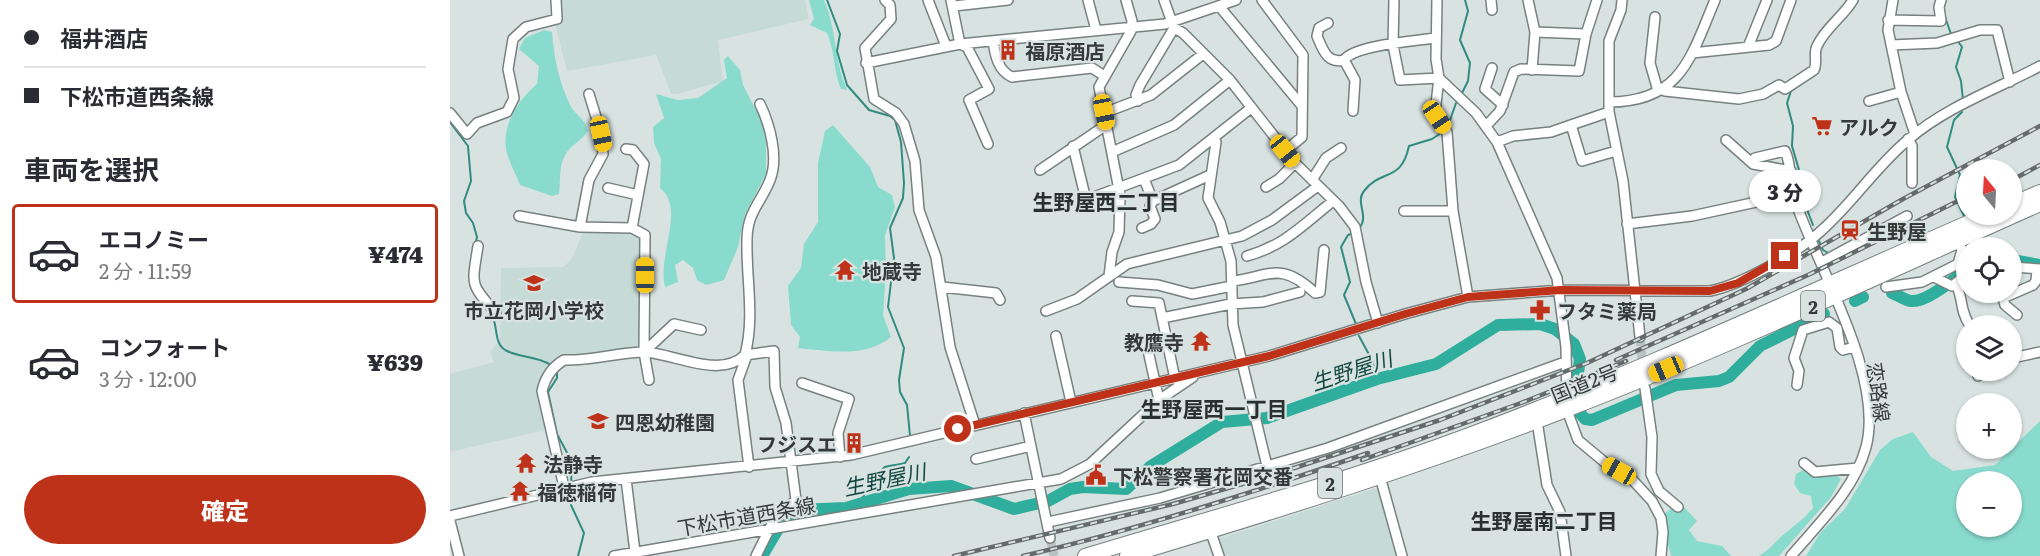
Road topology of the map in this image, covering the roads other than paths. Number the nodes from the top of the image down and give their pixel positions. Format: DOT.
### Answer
graph roads {
  1 [pos="556,0"];
  2 [pos="885,0"];
  3 [pos="928,0"];
  4 [pos="1008,0"];
  5 [pos="1088,0"];
  6 [pos="1126,0"];
  7 [pos="1164,0"];
  8 [pos="1202,0"];
  9 [pos="1237,0"];
  10 [pos="1262,0"];
  11 [pos="1394,0"];
  12 [pos="1437,0"];
  13 [pos="1528,0"];
  14 [pos="1597,0"];
  15 [pos="1622,0"];
  16 [pos="1715,0"];
  17 [pos="1767,0"];
  18 [pos="1791,0"];
  19 [pos="1853,0"];
  20 [pos="1893,0"];
  21 [pos="1941,0"];
  22 [pos="952,3"];
  23 [pos="1219,6"];
  24 [pos="1205,11"];
  25 [pos="1655,17"];
  26 [pos="1888,20"];
  27 [pos="1328,23"];
  28 [pos="1173,25"];
  29 [pos="1132,27"];
  30 [pos="1096,30"];
  31 [pos="1535,32"];
  32 [pos="1586,34"];
  33 [pos="1435,38"];
  34 [pos="993,41"];
  35 [pos="960,44"];
  36 [pos="1393,45"];
  37 [pos="1891,45"];
  38 [pos="946,46"];
  39 [pos="1748,47"];
  40 [pos="1692,53"];
  41 [pos="1203,54"];
  42 [pos="1344,60"];
  43 [pos="866,63"];
  44 [pos="2040,66"];
  45 [pos="1492,68"];
  46 [pos="1533,70"];
  47 [pos="1103,75"];
  48 [pos="1439,78"];
  49 [pos="1230,80"];
  50 [pos="2010,82"];
  51 [pos="1660,90"];
  52 [pos="1901,92"];
  53 [pos="589,94"];
  54 [pos="1137,101"];
  55 [pos="1869,101"];
  56 [pos="760,104"];
  57 [pos="1503,105"];
  58 [pos="1302,106"];
  59 [pos="1609,107"];
  60 [pos="1251,108"];
  61 [pos="1353,111"];
  62 [pos="1104,112"];
  63 [pos="450,113"];
  64 [pos="1106,125"];
  65 [pos="1570,125"];
  66 [pos="1486,126"];
  67 [pos="1912,136"];
  68 [pos="1214,138"];
  69 [pos="1726,140"];
  70 [pos="1497,142"];
  71 [pos="988,144"];
  72 [pos="1073,146"];
  73 [pos="1341,148"];
  74 [pos="626,149"];
  75 [pos="1285,151"];
  76 [pos="1616,151"];
  77 [pos="1112,152"];
  78 [pos="1295,163"];
  79 [pos="1753,164"];
  80 [pos="1040,170"];
  81 [pos="1791,171"];
  82 [pos="1210,175"];
  83 [pos="1144,179"];
  84 [pos="1315,183"];
  85 [pos="1912,183"];
  86 [pos="1266,187"];
  87 [pos="608,188"];
  88 [pos="1119,189"];
  89 [pos="2040,192"];
  90 [pos="1793,194"];
  91 [pos="638,195"];
  92 [pos="2022,200"];
  93 [pos="1153,201"];
  94 [pos="1333,201"];
  95 [pos="2040,204"];
  96 [pos="1404,211"];
  97 [pos="1453,211"];
  98 [pos="519,216"];
  99 [pos="1907,216"];
  100 [pos="1627,224"];
  101 [pos="1971,225"];
  102 [pos="580,227"];
  103 [pos="632,228"];
  104 [pos="1142,228"];
  105 [pos="1956,235"];
  106 [pos="1811,239"];
  107 [pos="1226,241"];
  108 [pos="478,246"];
  109 [pos="1324,250"];
  110 [pos="1247,256"];
  111 [pos="1822,262"];
  112 [pos="2022,268"];
  113 [pos="2038,269"];
  114 [pos="1109,276"];
  115 [pos="1936,278"];
  116 [pos="1119,282"];
  117 [pos="1232,283"];
  118 [pos="1956,284"];
  119 [pos="942,287"];
  120 [pos="1886,287"];
  121 [pos="1561,290"];
  122 [pos="1635,290"];
  123 [pos="1833,290"];
  124 [pos="1300,292"];
  125 [pos="1468,297"];
  126 [pos="1000,300"];
  127 [pos="1132,302"];
  128 [pos="1231,304"];
  129 [pos="1046,311"];
  130 [pos="496,313"];
  131 [pos="2017,315"];
  132 [pos="1162,318"];
  133 [pos="1378,323"];
  134 [pos="701,330"];
  135 [pos="1056,336"];
  136 [pos="1640,337"];
  137 [pos="1147,346"];
  138 [pos="1854,347"];
  139 [pos="644,352"];
  140 [pos="2040,352"];
  141 [pos="746,355"];
  142 [pos="2022,356"];
  143 [pos="1565,362"];
  144 [pos="1242,363"];
  145 [pos="1200,372"];
  146 [pos="1175,379"];
  147 [pos="649,380"];
  148 [pos="802,383"];
  149 [pos="1155,383"];
  150 [pos="1797,386"];
  151 [pos="1645,395"];
  152 [pos="1159,400"];
  153 [pos="1574,401"];
  154 [pos="1071,402"];
  155 [pos="1024,413"];
  156 [pos="1537,421"];
  157 [pos="975,424"];
  158 [pos="1031,446"];
  159 [pos="840,457"];
  160 [pos="976,459"];
  161 [pos="793,463"];
  162 [pos="1804,463"];
  163 [pos="1268,466"];
  164 [pos="749,467"];
  165 [pos="1858,468"];
  166 [pos="1379,473"];
  167 [pos="1651,474"];
  168 [pos="1628,475"];
  169 [pos="626,479"];
  170 [pos="1039,484"];
  171 [pos="564,487"];
  172 [pos="1678,507"];
  173 [pos="450,516"];
  174 [pos="450,521"];
  175 [pos="1048,522"];
  176 [pos="1209,526"];
  177 [pos="770,530"];
  178 [pos="1050,538"];
  179 [pos="635,552"];
  180 [pos="459,556"];
  181 [pos="614,556"];
  182 [pos="756,556"];
  183 [pos="1085,556"];
  184 [pos="1126,556"];
  185 [pos="1219,556"];
  186 [pos="1402,556"];
  187 [pos="1566,556"];
  188 [pos="1660,556"];
  189 [pos="1791,556"];
  1 -- 63 [label="street"];
  2 -- 43 [label="street"];
  3 -- 38 [label="street"];
  4 -- 22 [label="street"];
  5 -- 30 [label="street"];
  6 -- 29 [label="street"];
  7 -- 28 [label="street"];
  8 -- 24 [label="street"];
  9 -- 23 [label="street"];
  10 -- 58 [label="street"];
  11 -- 36 [label="street"];
  12 -- 33 [label="street"];
  13 -- 31 [label="street"];
  14 -- 32 [label="street"];
  15 -- 59 [label="street"];
  16 -- 40 [label="street"];
  17 -- 39 [label="street"];
  18 -- 39 [label="street"];
  19 -- 51 [label="street"];
  20 -- 26 [label="street"];
  21 -- 26 [label="street"];
  22 -- 35 [label="street"];
  23 -- 24 [label="street"];
  23 -- 58 [label="street"];
  24 -- 28 [label="street"];
  25 -- 51 [label="street"];
  26 -- 37 [label="street"];
  27 -- 42 [label="street"];
  28 -- 29 [label="street"];
  28 -- 41 [label="street"];
  28 -- 54 [label="street"];
  29 -- 30 [label="street"];
  29 -- 47 [label="street"];
  30 -- 34 [label="street"];
  31 -- 32 [label="street"];
  31 -- 46 [label="street"];
  32 -- 46 [label="street"];
  33 -- 36 [label="street"];
  33 -- 48 [label="street"];
  34 -- 35 [label="street"];
  34 -- 47 [label="street"];
  35 -- 38 [label="street"];
  35 -- 71 [label="street"];
  36 -- 42 [label="street"];
  36 -- 48 [label="street"];
  37 -- 50 [label="street"];
  37 -- 52 [label="street"];
  38 -- 43 [label="street"];
  39 -- 40 [label="street"];
  40 -- 51 [label="street"];
  41 -- 49 [label="street"];
  41 -- 54 [label="street"];
  42 -- 61 [label="street"];
  43 -- 119 [label="street"];
  44 -- 50 [label="street"];
  45 -- 57 [label="street"];
  46 -- 57 [label="street"];
  47 -- 62 [label="street"];
  48 -- 66 [label="street"];
  48 -- 97 [label="street"];
  49 -- 60 [label="street"];
  49 -- 77 [label="street"];
  50 -- 67 [label="street"];
  51 -- 59 [label="street"];
  52 -- 55 [label="street"];
  52 -- 67 [label="street"];
  53 -- 102 [label="street"];
  54 -- 62 [label="street"];
  56 -- 141 [label="street"];
  57 -- 66 [label="street"];
  58 -- 75 [label="street"];
  59 -- 65 [label="street"];
  59 -- 76 [label="street"];
  60 -- 68 [label="street"];
  60 -- 75 [label="street"];
  62 -- 64 [label="street"];
  64 -- 72 [label="street"];
  64 -- 77 [label="street"];
  65 -- 70 [label="street"];
  65 -- 76 [label="street"];
  66 -- 70 [label="street"];
  67 -- 85 [label="street"];
  67 -- 106 [label="street"];
  68 -- 82 [label="street"];
  68 -- 83 [label="street"];
  69 -- 79 [label="street"];
  70 -- 121 [label="street"];
  72 -- 80 [label="street"];
  72 -- 88 [label="street"];
  73 -- 84 [label="street"];
  74 -- 91 [label="street"];
  75 -- 78 [label="street"];
  76 -- 100 [label="street"];
  77 -- 88 [label="street"];
  78 -- 84 [label="street"];
  78 -- 86 [label="street"];
  79 -- 81 [label="street"];
  79 -- 81 [label="street"];
  81 -- 90 [label="street, 恋路線"];
  82 -- 93 [label="street"];
  82 -- 107 [label="street"];
  83 -- 88 [label="street"];
  83 -- 93 [label="street"];
  84 -- 94 [label="street"];
  84 -- 107 [label="street"];
  87 -- 91 [label="street"];
  88 -- 114 [label="street"];
  89 -- 92 [label="highway"];
  90 -- 100 [label="street"];
  90 -- 106 [label="street, 恋路線"];
  91 -- 103 [label="street"];
  93 -- 104 [label="street"];
  94 -- 110 [label="street"];
  94 -- 133 [label="street"];
  95 -- 105 [label="highway, 国道2号 / 2"];
  96 -- 97 [label="street"];
  97 -- 125 [label="street"];
  98 -- 102 [label="street"];
  99 -- 111 [label="street"];
  100 -- 122 [label="street"];
  101 -- 105 [label="highway, 国道2号 / 2"];
  102 -- 103 [label="street"];
  103 -- 139 [label="street"];
  105 -- 115 [label="street"];
  105 -- 123 [label="highway, 国道2号 / 2"];
  106 -- 111 [label="street, 恋路線"];
  106 -- 122 [label="street"];
  107 -- 114 [label="street"];
  107 -- 117 [label="street"];
  108 -- 130 [label="street"];
  109 -- 117 [label="street"];
  111 -- 123 [label="street, 恋路線"];
  112 -- 113 [label="street"];
  113 -- 131 [label="street"];
  114 -- 129 [label="street"];
  115 -- 118 [label="street"];
  115 -- 120 [label="street"];
  116 -- 117 [label="street"];
  117 -- 128 [label="street"];
  119 -- 126 [label="street"];
  119 -- 157 [label="street"];
  121 -- 122 [label="street"];
  121 -- 125 [label="street"];
  121 -- 143 [label="street"];
  122 -- 136 [label="street"];
  123 -- 138 [label="street, 恋路線"];
  123 -- 153 [label="highway, 国道2号 / 2"];
  124 -- 128 [label="street"];
  125 -- 133 [label="street"];
  127 -- 132 [label="street"];
  128 -- 132 [label="street"];
  128 -- 144 [label="street"];
  132 -- 146 [label="street"];
  133 -- 144 [label="street"];
  134 -- 139 [label="street"];
  135 -- 154 [label="street"];
  137 -- 149 [label="street"];
  138 -- 150 [label="street"];
  138 -- 165 [label="street, 恋路線"];
  139 -- 141 [label="street"];
  139 -- 147 [label="street"];
  139 -- 171 [label="street"];
  140 -- 142 [label="street"];
  141 -- 161 [label="street"];
  141 -- 164 [label="street"];
  143 -- 153 [label="street"];
  143 -- 163 [label="street"];
  144 -- 145 [label="street"];
  144 -- 163 [label="street"];
  145 -- 146 [label="street"];
  145 -- 152 [label="street, 下松市道西条線"];
  146 -- 149 [label="street"];
  148 -- 159 [label="street"];
  149 -- 152 [label="street"];
  149 -- 154 [label="street"];
  151 -- 167 [label="street"];
  152 -- 170 [label="street, 下松市道西条線"];
  153 -- 156 [label="highway, 国道2号 / 2"];
  153 -- 166 [label="highway, 国道2号 / 2"];
  153 -- 168 [label="street"];
  154 -- 155 [label="street"];
  155 -- 157 [label="street"];
  155 -- 158 [label="street"];
  156 -- 166 [label="highway, 国道2号 / 2"];
  156 -- 187 [label="street"];
  157 -- 159 [label="street"];
  158 -- 160 [label="street"];
  158 -- 170 [label="street"];
  159 -- 161 [label="street"];
  161 -- 164 [label="street"];
  161 -- 177 [label="street"];
  162 -- 165 [label="street"];
  163 -- 175 [label="street"];
  164 -- 169 [label="street"];
  165 -- 189 [label="street, 恋路線"];
  166 -- 176 [label="highway, 国道2号 / 2"];
  166 -- 186 [label="street"];
  167 -- 168 [label="street"];
  167 -- 172 [label="street"];
  168 -- 188 [label="street"];
  169 -- 171 [label="street"];
  169 -- 179 [label="street"];
  170 -- 175 [label="street"];
  170 -- 177 [label="street, 下松市道西条線"];
  171 -- 173 [label="street"];
  174 -- 180 [label="street"];
  175 -- 178 [label="street"];
  176 -- 183 [label="highway, 国道2号 / 2"];
  176 -- 184 [label="highway, 国道2号 / 2"];
  176 -- 185 [label="street"];
  177 -- 179 [label="street, 下松市道西条線"];
  177 -- 182 [label="street"];
  179 -- 181 [label="street, 下松市道西条線"];
}
